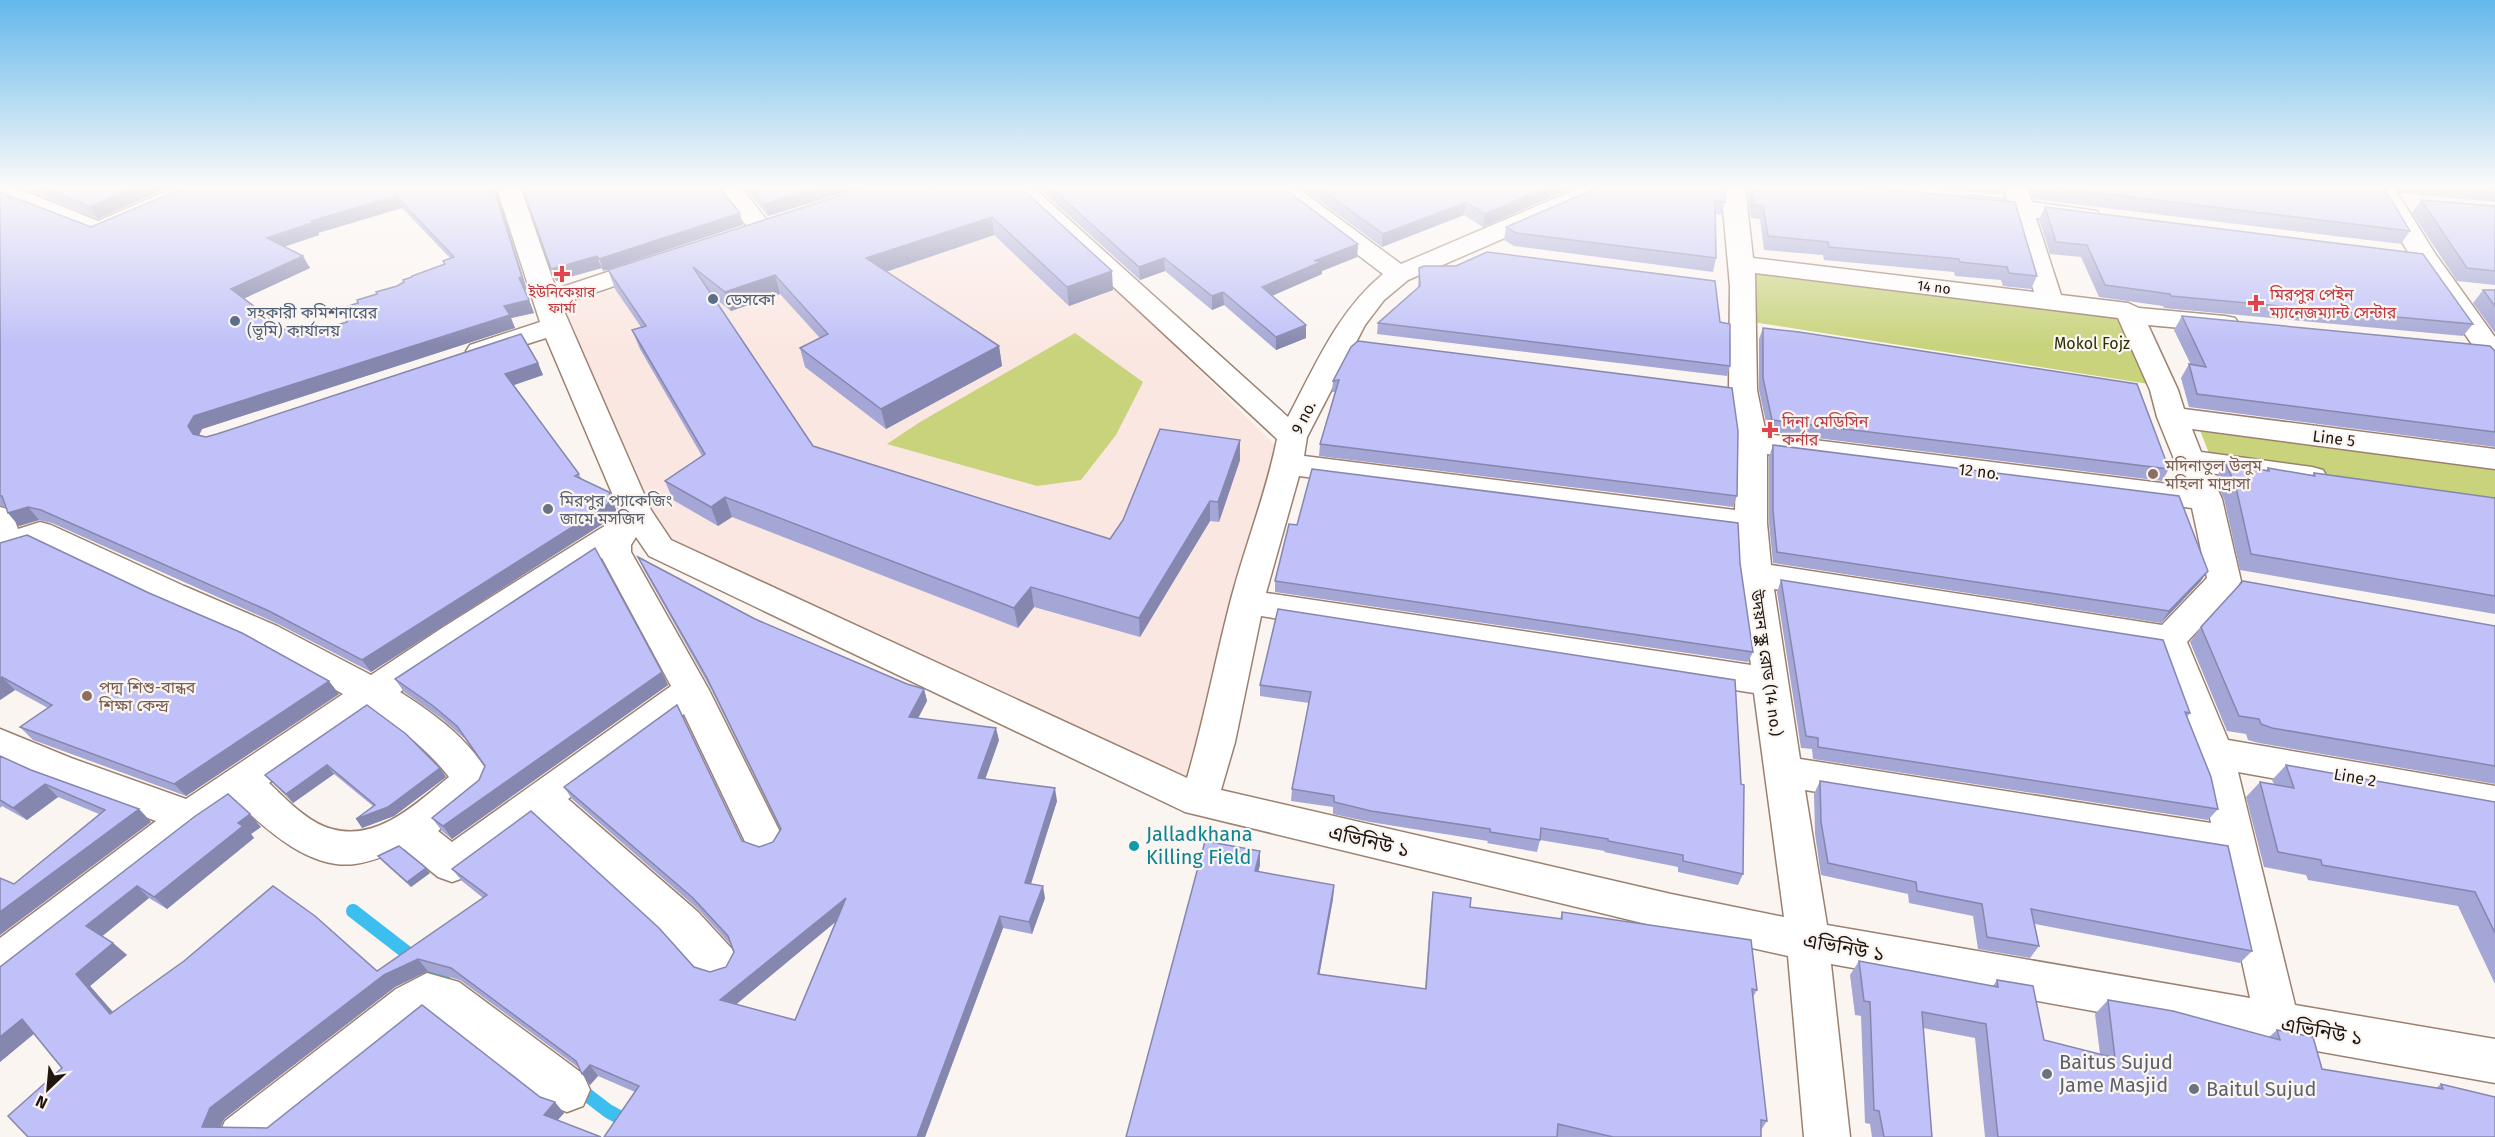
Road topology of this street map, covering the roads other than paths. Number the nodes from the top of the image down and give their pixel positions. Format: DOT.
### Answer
graph roads {
  1 [pos="526,239"];
  2 [pos="1072,239"];
  3 [pos="1351,239"];
  4 [pos="1476,239"];
  5 [pos="1734,239"];
  6 [pos="2031,239"];
  7 [pos="2405,239"];
  8 [pos="1457,249"];
  9 [pos="1505,255"];
  10 [pos="672,259"];
  11 [pos="1399,274"];
  12 [pos="1734,277"];
  13 [pos="2446,290"];
  14 [pos="2476,293"];
  15 [pos="2050,301"];
  16 [pos="552,313"];
  17 [pos="2129,313"];
  18 [pos="2246,326"];
  19 [pos="2454,346"];
  20 [pos="2492,353"];
  21 [pos="459,358"];
  22 [pos="2129,384"];
  23 [pos="2168,403"];
  24 [pos="1752,442"];
  25 [pos="1290,451"];
  26 [pos="2495,459"];
  27 [pos="2190,460"];
  28 [pos="2343,481"];
  29 [pos="2206,499"];
  30 [pos="629,520"];
  31 [pos="1751,523"];
  32 [pos="2,536"];
  33 [pos="1755,574"];
  34 [pos="2224,581"];
  35 [pos="2259,587"];
  36 [pos="1247,602"];
  37 [pos="2169,639"];
  38 [pos="1771,682"];
  39 [pos="691,690"];
  40 [pos="373,693"];
  41 [pos="0,744"];
  42 [pos="2215,753"];
  43 [pos="1782,771"];
  44 [pos="241,782"];
  45 [pos="540,798"];
  46 [pos="1199,801"];
  47 [pos="2495,802"];
  48 [pos="190,817"];
  49 [pos="410,831"];
  50 [pos="765,840"];
  51 [pos="2235,843"];
  52 [pos="1808,941"];
  53 [pos="0,963"];
  54 [pos="717,963"];
  55 [pos="2277,1023"];
  56 [pos="2495,1061"];
  57 [pos="567,1090"];
  58 [pos="241,1137"];
  59 [pos="1827,1137"];
  1 -- 16 [label="street, এভিনিউ ১"];
  2 -- 25 [label="street"];
  3 -- 11 [label="street"];
  4 -- 8 [label="street, 9 no."];
  5 -- 12 [label="street, উদয়ন স্কুল রোড (14 no.)"];
  6 -- 15 [label="street"];
  7 -- 13 [label="street"];
  8 -- 9 [label="street"];
  8 -- 11 [label="street, 9 no."];
  10 -- 16 [label="street"];
  11 -- 25 [label="street, 9 no."];
  12 -- 15 [label="street, 14 no"];
  12 -- 24 [label="street, উদয়ন স্কুল রোড (14 no.)"];
  13 -- 14 [label="street"];
  13 -- 20 [label="street"];
  15 -- 17 [label="street, 14 no"];
  16 -- 21 [label="street"];
  16 -- 30 [label="street, এভিনিউ ১"];
  17 -- 18 [label="street, 14 no"];
  17 -- 23 [label="street"];
  19 -- 20 [label="street"];
  22 -- 23 [label="street, Line 5"];
  23 -- 26 [label="street, Line 5"];
  23 -- 27 [label="street"];
  24 -- 29 [label="street, 12 no."];
  24 -- 31 [label="street, উদয়ন স্কুল রোড (14 no.)"];
  25 -- 31 [label="street"];
  25 -- 36 [label="street, 9 no."];
  27 -- 28 [label="street"];
  27 -- 29 [label="street"];
  29 -- 34 [label="street"];
  30 -- 39 [label="street"];
  30 -- 40 [label="street"];
  30 -- 46 [label="street, এভিনিউ ১"];
  31 -- 33 [label="street, উদয়ন স্কুল রোড (14 no.)"];
  32 -- 40 [label="street"];
  33 -- 37 [label="street"];
  33 -- 38 [label="street, উদয়ন স্কুল রোড (14 no.)"];
  34 -- 35 [label="street"];
  34 -- 37 [label="street"];
  36 -- 38 [label="street"];
  36 -- 46 [label="street, 9 no."];
  37 -- 42 [label="street"];
  38 -- 43 [label="street, উদয়ন স্কুল রোড (14 no.)"];
  39 -- 45 [label="street"];
  39 -- 50 [label="street"];
  40 -- 44 [label="street"];
  40 -- 49 [label="street"];
  41 -- 48 [label="street"];
  42 -- 47 [label="street, Line 2"];
  42 -- 51 [label="street"];
  43 -- 51 [label="street"];
  43 -- 52 [label="street, উদয়ন স্কুল রোড (14 no.)"];
  44 -- 48 [label="street"];
  44 -- 49 [label="street"];
  45 -- 49 [label="street"];
  45 -- 54 [label="street"];
  46 -- 52 [label="street, এভিনিউ ১"];
  48 -- 53 [label="street"];
  51 -- 55 [label="street"];
  52 -- 55 [label="street, এভিনিউ ১"];
  52 -- 59 [label="street, উদয়ন স্কুল রোড (14 no.)"];
  55 -- 56 [label="street, এভিনিউ ১"];
  57 -- 58 [label="street"];
}
